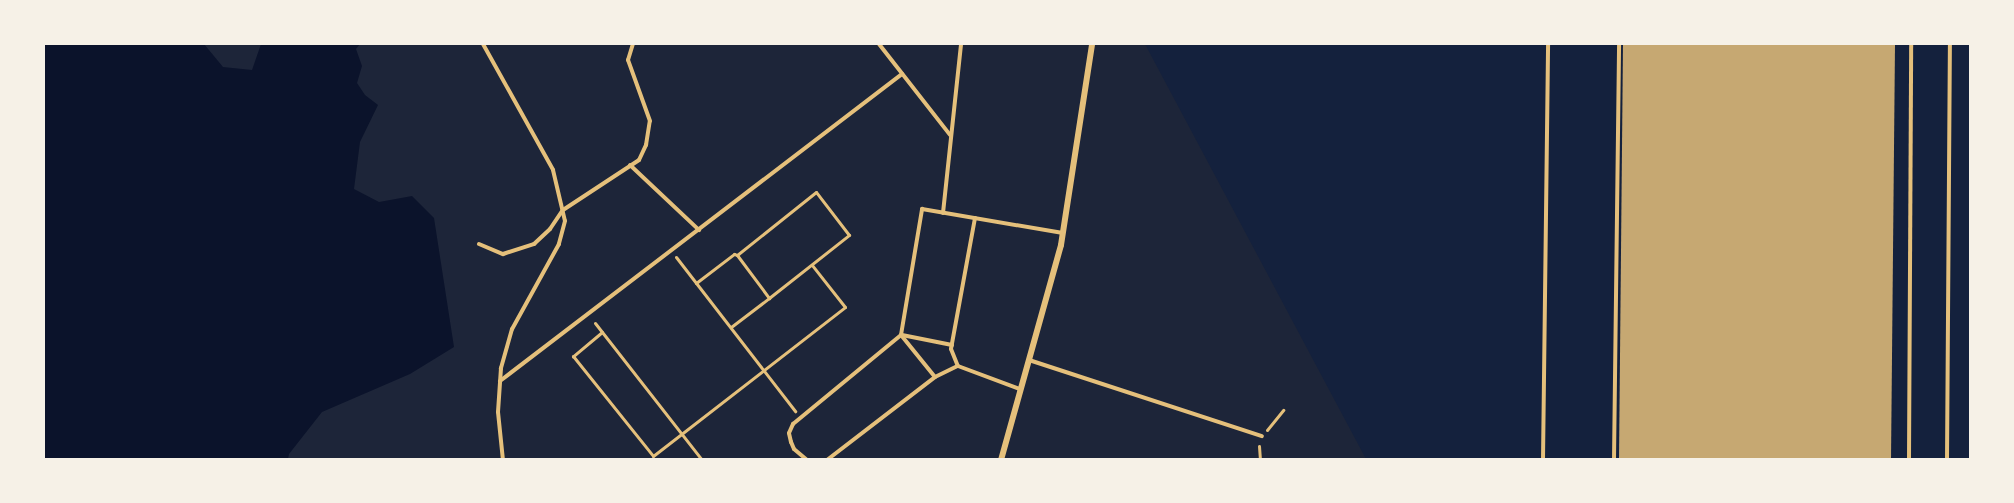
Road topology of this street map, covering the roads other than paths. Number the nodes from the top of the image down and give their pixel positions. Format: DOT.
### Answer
graph roads {
  1 [pos="483,44"];
  2 [pos="633,44"];
  3 [pos="879,44"];
  4 [pos="961,44"];
  5 [pos="1092,44"];
  6 [pos="1548,44"];
  7 [pos="1619,44"];
  8 [pos="1911,44"];
  9 [pos="1950,44"];
  10 [pos="902,74"];
  11 [pos="951,136"];
  12 [pos="630,165"];
  13 [pos="563,210"];
  14 [pos="943,213"];
  15 [pos="975,218"];
  16 [pos="699,230"];
  17 [pos="1063,233"];
  18 [pos="478,244"];
  19 [pos="901,335"];
  20 [pos="952,345"];
  21 [pos="1029,360"];
  22 [pos="958,366"];
  23 [pos="935,377"];
  24 [pos="500,381"];
  25 [pos="1020,389"];
  26 [pos="1262,436"];
  27 [pos="503,459"];
  28 [pos="807,459"];
  29 [pos="827,459"];
  30 [pos="1001,459"];
  31 [pos="1543,459"];
  32 [pos="1614,459"];
  33 [pos="1909,459"];
  34 [pos="1947,459"];
  1 -- 13 [label="lane"];
  2 -- 12 [label="lane"];
  3 -- 10 [label="lane"];
  4 -- 11 [label="lane"];
  5 -- 17 [label="street"];
  6 -- 31 [label="lane"];
  7 -- 32 [label="lane"];
  8 -- 33 [label="lane"];
  9 -- 34 [label="lane"];
  10 -- 11 [label="lane"];
  10 -- 16 [label="lane"];
  11 -- 14 [label="lane"];
  12 -- 13 [label="lane"];
  12 -- 16 [label="lane"];
  13 -- 18 [label="lane"];
  13 -- 24 [label="lane"];
  14 -- 15 [label="lane"];
  14 -- 19 [label="lane"];
  15 -- 17 [label="lane"];
  15 -- 20 [label="lane"];
  16 -- 24 [label="lane"];
  17 -- 21 [label="street"];
  19 -- 20 [label="lane"];
  19 -- 23 [label="lane"];
  19 -- 28 [label="lane"];
  20 -- 22 [label="lane"];
  21 -- 25 [label="street"];
  21 -- 26 [label="lane"];
  22 -- 23 [label="lane"];
  22 -- 25 [label="lane"];
  23 -- 29 [label="lane"];
  24 -- 27 [label="lane"];
  25 -- 30 [label="street"];
}
